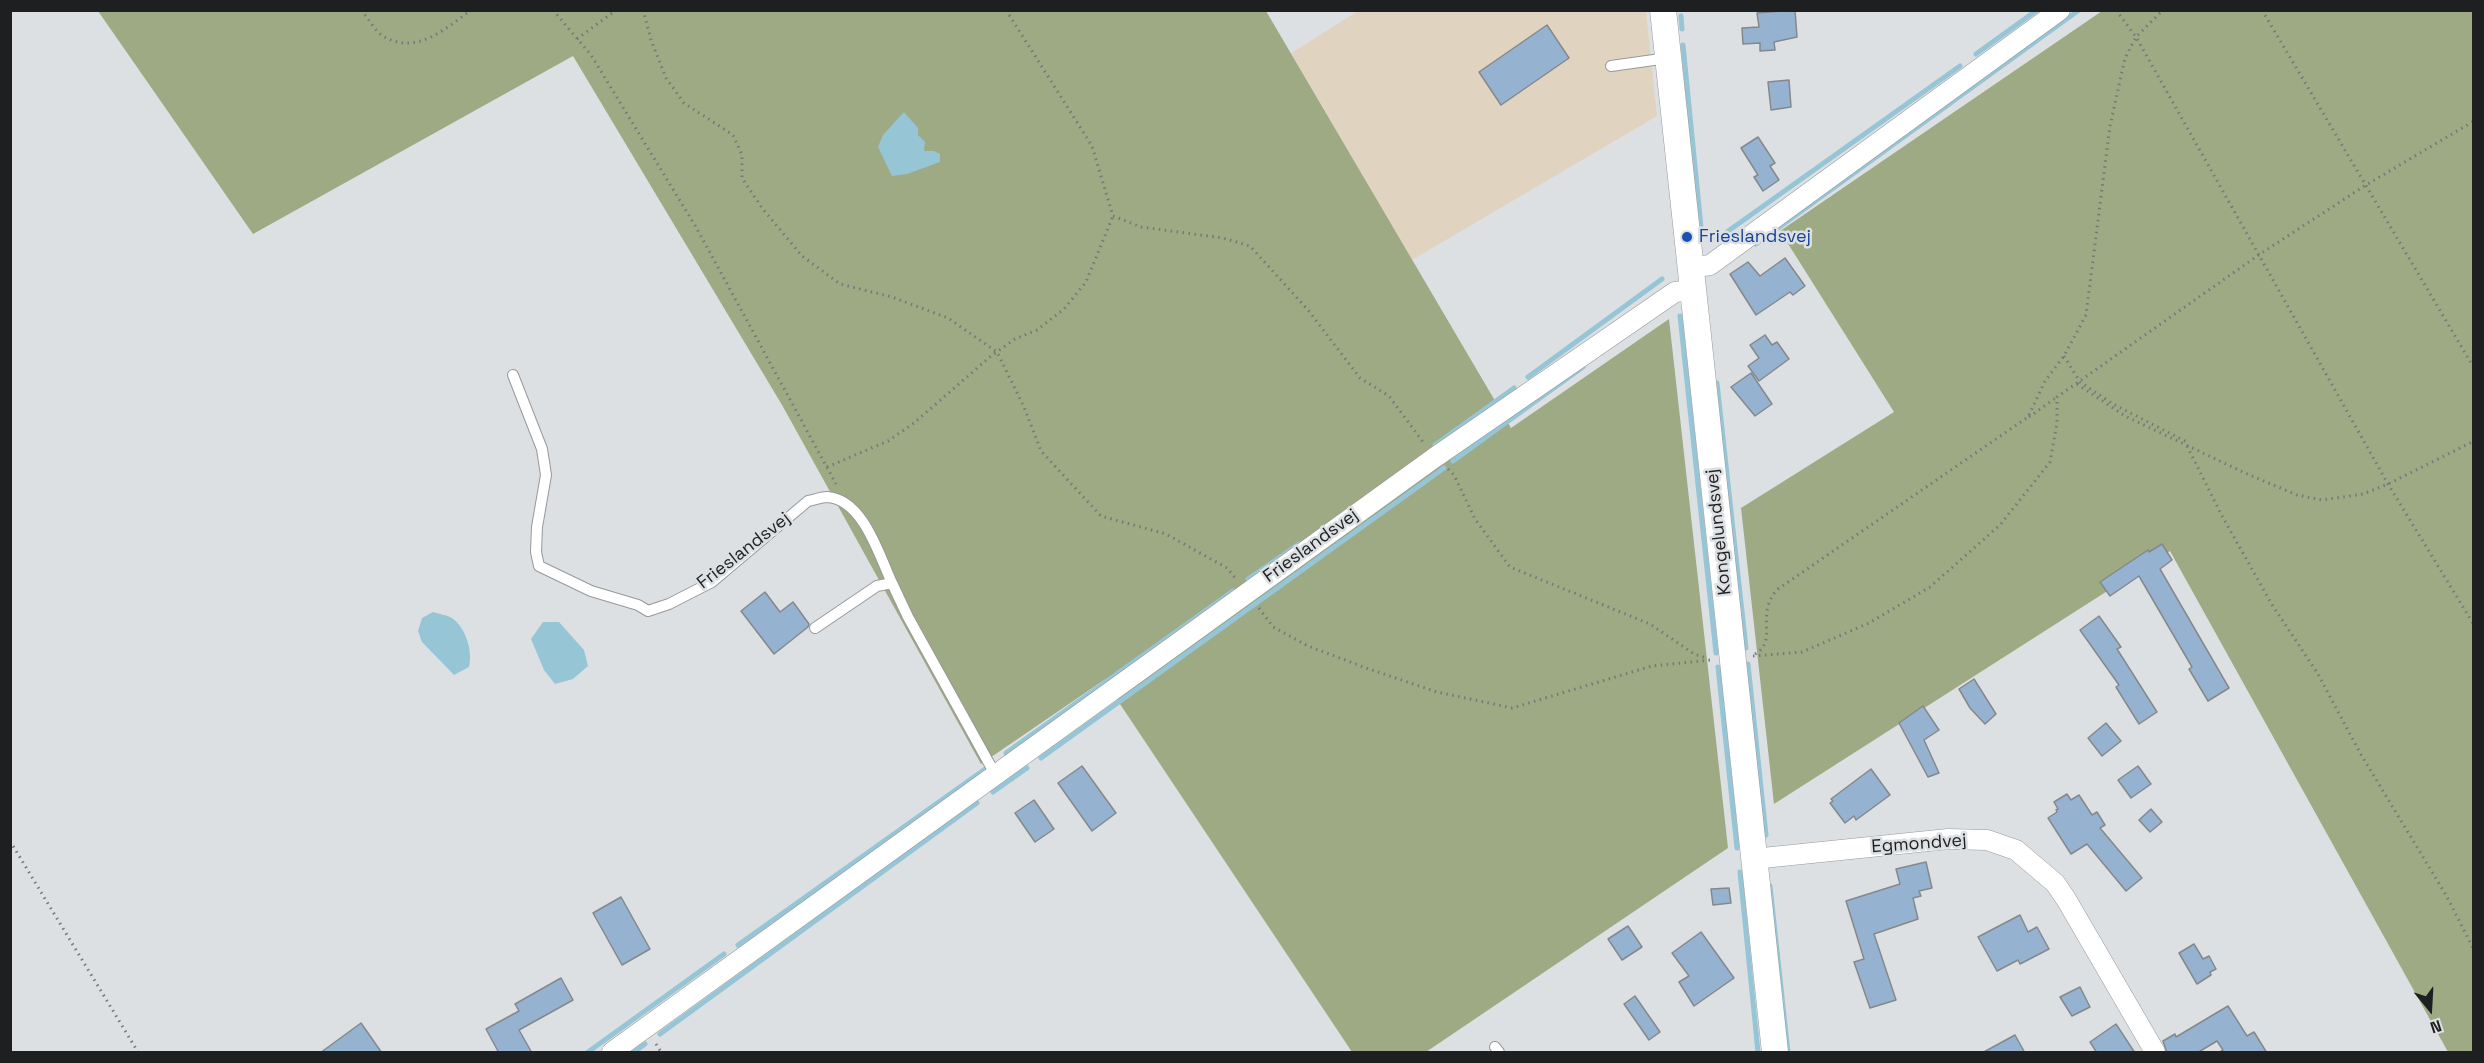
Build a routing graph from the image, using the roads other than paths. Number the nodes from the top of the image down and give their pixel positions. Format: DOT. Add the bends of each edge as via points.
graph roads {
  1 [pos="1663,10"];
  2 [pos="2060,10"];
  3 [pos="1668,58"];
  4 [pos="1611,66"];
  5 [pos="1691,279"];
  6 [pos="513,375"];
  7 [pos="892,583"];
  8 [pos="815,628"];
  9 [pos="995,774"];
  10 [pos="1753,859"];
  11 [pos="612,1053"];
  12 [pos="1775,1053"];
  13 [pos="2155,1053"];
  1 -- 3 [label="street, Kongelundsvej"];
  2 -- 5 [label="street, Frieslandsvej"];
  3 -- 4 [label="lane"];
  3 -- 5 [label="street, Kongelundsvej"];
  5 -- 9 [label="street, Frieslandsvej" via="1434,458"];
  5 -- 10 [label="street, Kongelundsvej"];
  6 -- 7 [label="lane, Frieslandsvej" via="542,449 546,475 537,527 539,566 591,591 648,611 712,582 808,501 826,497 848,503 861,518"];
  7 -- 8 [label="lane" via="877,586"];
  7 -- 9 [label="lane"];
  9 -- 11 [label="street, Frieslandsvej"];
  10 -- 12 [label="street, Kongelundsvej"];
  10 -- 13 [label="street, Egmondvej" via="1948,838 1987,840 2016,850 2055,883 2066,899"];
}
